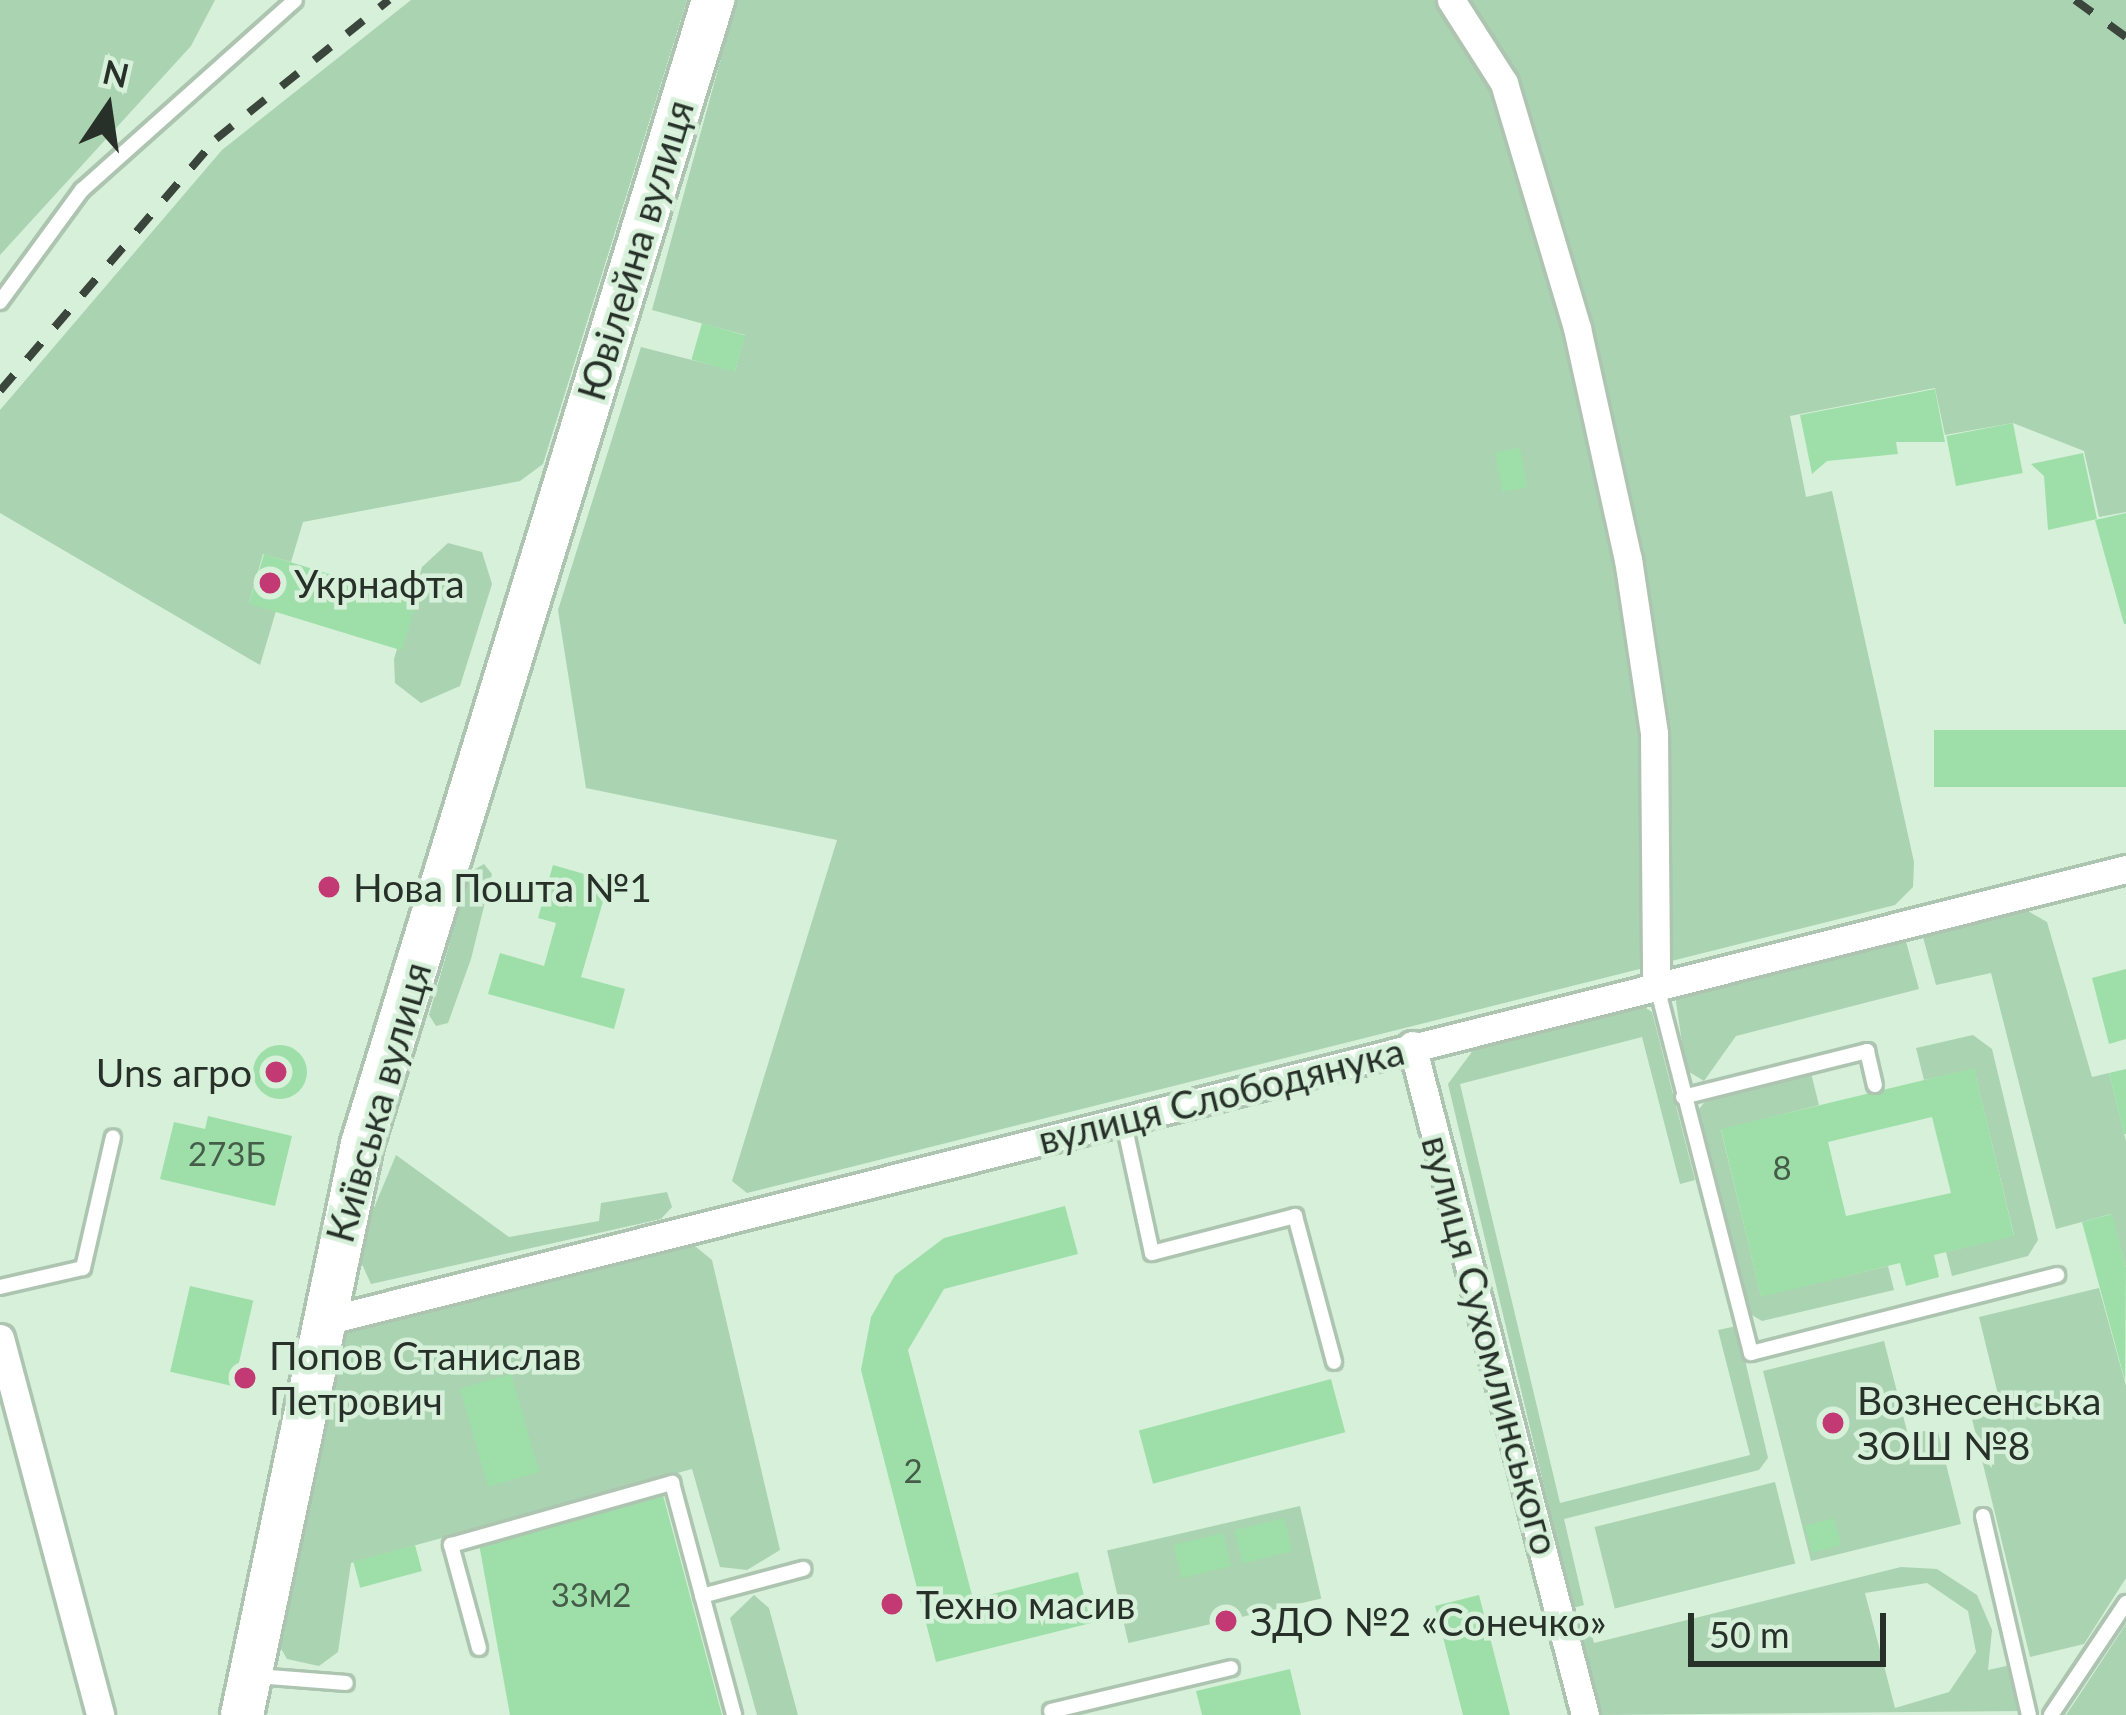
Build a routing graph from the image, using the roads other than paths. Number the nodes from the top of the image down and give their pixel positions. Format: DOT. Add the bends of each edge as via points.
graph roads {
  1 [pos="295,0"];
  2 [pos="712,0"];
  3 [pos="1451,0"];
  4 [pos="0,302"];
  5 [pos="558,499"];
  6 [pos="2126,869"];
  7 [pos="1656,983"];
  8 [pos="1412,1046"];
  9 [pos="1875,1085"];
  10 [pos="1683,1097"];
  11 [pos="1123,1119"];
  12 [pos="113,1137"];
  13 [pos="2057,1275"];
  14 [pos="0,1288"];
  15 [pos="317,1323"];
  16 [pos="0,1338"];
  17 [pos="1334,1362"];
  18 [pos="1983,1516"];
  19 [pos="803,1569"];
  20 [pos="702,1596"];
  21 [pos="2126,1603"];
  22 [pos="479,1648"];
  23 [pos="1231,1668"];
  24 [pos="346,1683"];
  25 [pos="244,1695"];
  26 [pos="1051,1711"];
  27 [pos="100,1715"];
  28 [pos="734,1715"];
  29 [pos="1585,1715"];
  30 [pos="2030,1715"];
  31 [pos="2051,1715"];
  1 -- 4 [label="lane" via="82,190"];
  2 -- 5 [label="main road, Ювілейна вулиця"];
  3 -- 7 [label="street" via="1504,83 1577,328 1636,600 1654,734"];
  5 -- 15 [label="main road, Київська вулиця"];
  6 -- 7 [label="street, вулиця Слободянука"];
  7 -- 8 [label="street, вулиця Слободянука"];
  7 -- 10 [label="lane"];
  8 -- 11 [label="street, вулиця Слободянука"];
  8 -- 29 [label="street, вулиця Сухомлинського"];
  9 -- 10 [label="lane" via="1867,1051"];
  10 -- 13 [label="lane" via="1750,1353"];
  11 -- 15 [label="street, вулиця Слободянука"];
  11 -- 17 [label="lane" via="1152,1253 1295,1216"];
  12 -- 14 [label="lane" via="83,1268"];
  15 -- 25 [label="main road, Київська вулиця"];
  16 -- 27 [label="street"];
  18 -- 30 [label="lane"];
  19 -- 20 [label="lane"];
  20 -- 22 [label="lane" via="672,1483 451,1545"];
  20 -- 28 [label="lane"];
  21 -- 31 [label="lane"];
  23 -- 26 [label="lane"];
  24 -- 25 [label="lane"];
}
